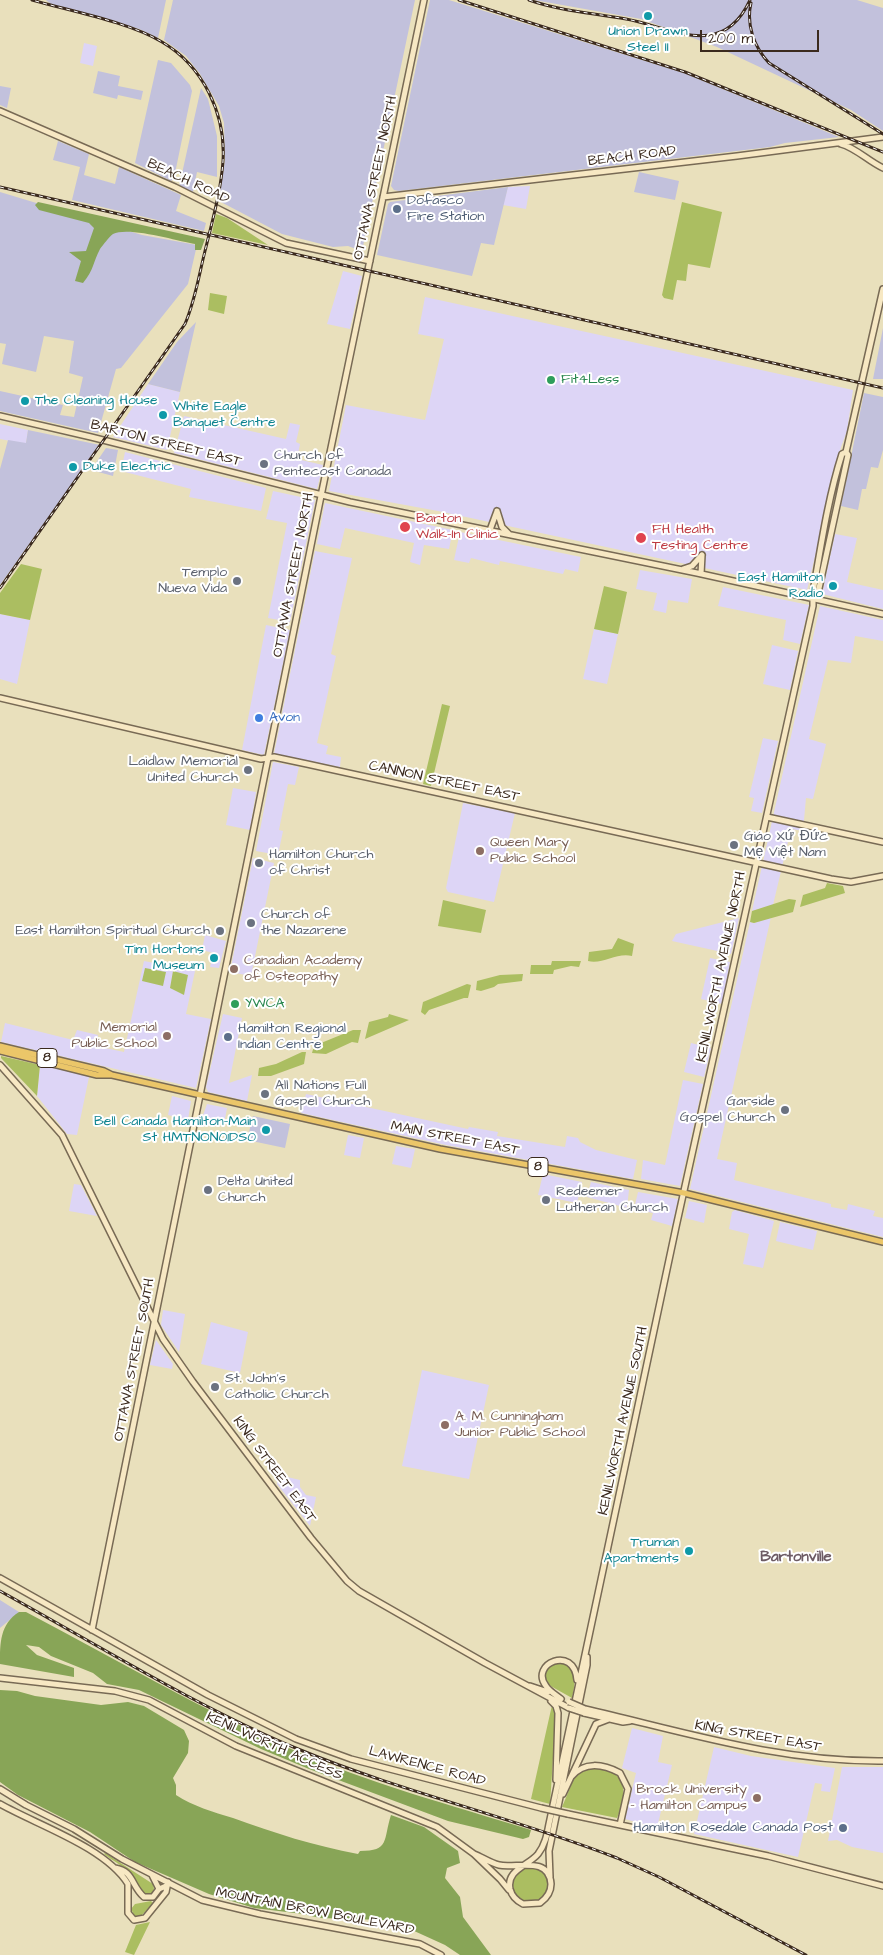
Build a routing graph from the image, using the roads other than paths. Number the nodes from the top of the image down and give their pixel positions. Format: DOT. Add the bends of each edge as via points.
graph roads {
  1 [pos="424,0"];
  2 [pos="0,111"];
  3 [pos="883,137"];
  4 [pos="838,143"];
  5 [pos="883,168"];
  6 [pos="386,182"];
  7 [pos="394,196"];
  8 [pos="383,197"];
  9 [pos="370,261"];
  10 [pos="883,289"];
  11 [pos="0,416"];
  12 [pos="321,496"];
  13 [pos="490,530"];
  14 [pos="510,534"];
  15 [pos="680,570"];
  16 [pos="701,574"];
  17 [pos="815,599"];
  18 [pos="883,614"];
  19 [pos="0,698"];
  20 [pos="268,758"];
  21 [pos="767,817"];
  22 [pos="883,842"];
  23 [pos="757,862"];
  24 [pos="883,876"];
  25 [pos="0,1046"];
  26 [pos="0,1051"];
  27 [pos="0,1065"];
  28 [pos="112,1075"];
  29 [pos="200,1096"];
  30 [pos="684,1193"];
  31 [pos="883,1242"];
  32 [pos="154,1323"];
  33 [pos="0,1578"];
  34 [pos="92,1630"];
  35 [pos="587,1653"];
  36 [pos="0,1679"];
  37 [pos="578,1684"];
  38 [pos="530,1685"];
  39 [pos="544,1696"];
  40 [pos="561,1699"];
  41 [pos="569,1705"];
  42 [pos="584,1711"];
  43 [pos="609,1719"];
  44 [pos="630,1721"];
  45 [pos="883,1762"];
  46 [pos="571,1777"];
  47 [pos="0,1789"];
  48 [pos="555,1798"];
  49 [pos="0,1804"];
  50 [pos="558,1804"];
  51 [pos="620,1825"];
  52 [pos="474,1854"];
  53 [pos="523,1866"];
  54 [pos="114,1868"];
  55 [pos="152,1874"];
  56 [pos="167,1884"];
  57 [pos="551,1884"];
  58 [pos="883,1886"];
  59 [pos="159,1889"];
  60 [pos="514,1897"];
  61 [pos="441,1955"];
  1 -- 6 [label="main road, OTTAWA STREET NORTH"];
  2 -- 9 [label="main road, BEACH ROAD" via="198,198 286,243"];
  3 -- 4 [label="main road, BEACH ROAD"];
  4 -- 5 [label="main road"];
  4 -- 7 [label="main road, BEACH ROAD"];
  6 -- 7 [label="main road"];
  6 -- 8 [label="main road, OTTAWA STREET NORTH"];
  7 -- 8 [label="main road, BEACH ROAD"];
  8 -- 9 [label="main road, OTTAWA STREET NORTH"];
  9 -- 12 [label="main road, OTTAWA STREET NORTH"];
  10 -- 17 [label="main road, KENILWORTH AVENUE NORTH" via="846,452 842,454 838,467 813,592"];
  11 -- 12 [label="main road, BARTON STREET EAST"];
  12 -- 13 [label="main road, BARTON STREET EAST"];
  12 -- 20 [label="main road, OTTAWA STREET NORTH"];
  13 -- 14 [label="main road, BARTON STREET EAST"];
  13 -- 14 [label="main road" via="497,511 502,526"];
  14 -- 15 [label="main road, BARTON STREET EAST"];
  15 -- 16 [label="main road, BARTON STREET EAST"];
  15 -- 16 [label="main road" via="692,566 702,555"];
  16 -- 17 [label="main road, BARTON STREET EAST"];
  17 -- 18 [label="main road, BARTON STREET EAST"];
  17 -- 21 [label="main road, KENILWORTH AVENUE NORTH"];
  19 -- 20 [label="main road, CANNON STREET EAST"];
  20 -- 23 [label="main road, CANNON STREET EAST"];
  20 -- 29 [label="main road, OTTAWA STREET NORTH"];
  21 -- 22 [label="main road"];
  21 -- 23 [label="main road, KENILWORTH AVENUE NORTH"];
  23 -- 24 [label="main road, CANNON STREET EAST" via="843,882"];
  23 -- 30 [label="main road, KENILWORTH AVENUE NORTH"];
  25 -- 28 [label="main road, MAIN STREET EAST / 8"];
  26 -- 28 [label="main road, MAIN STREET EAST / 8" via="103,1076"];
  27 -- 32 [label="main road, KING STREET EAST" via="62,1135"];
  28 -- 29 [label="main road, MAIN STREET EAST / 8"];
  29 -- 30 [label="main road, MAIN STREET EAST / 8" via="440,1149"];
  29 -- 32 [label="main road, OTTAWA STREET SOUTH"];
  30 -- 31 [label="main road, MAIN STREET EAST / 8"];
  30 -- 35 [label="main road, KENILWORTH AVENUE SOUTH"];
  32 -- 34 [label="main road, OTTAWA STREET SOUTH"];
  32 -- 38 [label="main road, KING STREET EAST" via="198,1389 311,1538 352,1586 485,1663"];
  33 -- 34 [label="main road, LAWRENCE ROAD"];
  34 -- 51 [label="main road, LAWRENCE ROAD, bridge" via="208,1695 296,1739 350,1759"];
  35 -- 37 [label="main road, KENILWORTH AVENUE SOUTH"];
  35 -- 50 [label="main road, KENILWORTH AVENUE SOUTH"];
  36 -- 52 [label="main road, KENILWORTH ACCESS" via="115,1691 149,1700 236,1746 425,1821 448,1833"];
  37 -- 40 [label="main road" via="572,1665 560,1660 548,1664 543,1670 543,1683"];
  37 -- 48 [label="main road, KENILWORTH AVENUE SOUTH"];
  38 -- 39 [label="main road, KING STREET EAST"];
  38 -- 40 [label="main road, KING STREET EAST"];
  39 -- 41 [label="main road, KING STREET EAST"];
  39 -- 48 [label="main road" via="554,1703 558,1713"];
  40 -- 41 [label="main road, KING STREET EAST"];
  41 -- 42 [label="main road, KING STREET EAST, bridge"];
  42 -- 43 [label="main road, KING STREET EAST"];
  42 -- 44 [label="main road, KING STREET EAST"];
  43 -- 44 [label="main road, KING STREET EAST"];
  43 -- 46 [label="main road" via="596,1724"];
  44 -- 45 [label="main road, KING STREET EAST" via="770,1753 836,1761"];
  46 -- 50 [label="main road"];
  46 -- 51 [label="main road" via="578,1770 590,1766 620,1773 628,1789"];
  47 -- 55 [label="main road"];
  48 -- 53 [label="main road, KENILWORTH AVENUE SOUTH" via="544,1845"];
  49 -- 54 [label="main road" via="60,1833"];
  50 -- 57 [label="main road, KENILWORTH AVENUE SOUTH" via="549,1851"];
  51 -- 58 [label="main road, LAWRENCE ROAD" via="768,1856"];
  52 -- 53 [label="main road, KENILWORTH ACCESS" via="499,1866"];
  52 -- 60 [label="main road, KENILWORTH ACCESS"];
  53 -- 57 [label="main road" via="542,1868"];
  53 -- 60 [label="main road" via="514,1872 511,1879"];
  54 -- 56 [label="main road" via="128,1884 128,1915 134,1920 145,1918 166,1892"];
  54 -- 59 [label="main road" via="129,1874 144,1897 153,1897"];
  55 -- 56 [label="main road"];
  55 -- 59 [label="main road"];
  56 -- 59 [label="main road"];
  56 -- 61 [label="main road, MOUNTAIN BROW BOULEVARD" via="211,1903 420,1944"];
  57 -- 60 [label="main road" via="546,1897 536,1905 523,1904"];
}
